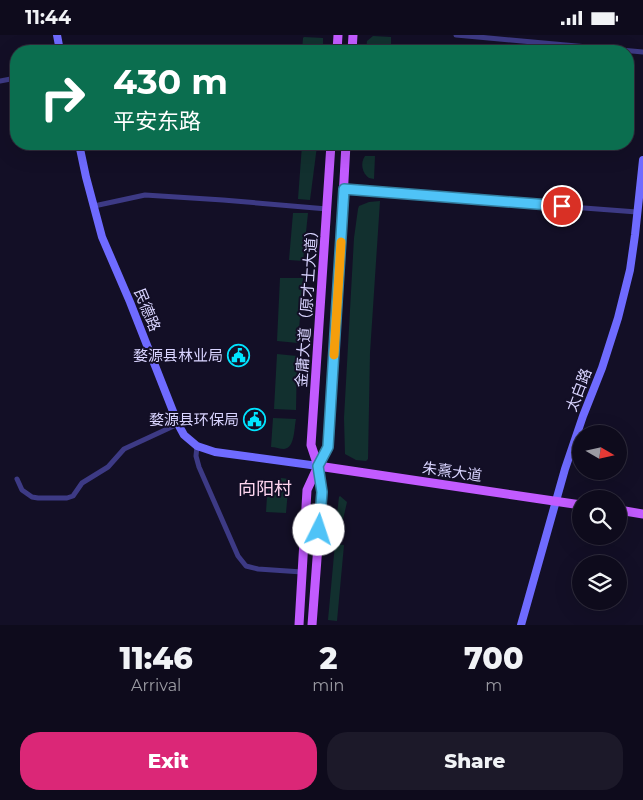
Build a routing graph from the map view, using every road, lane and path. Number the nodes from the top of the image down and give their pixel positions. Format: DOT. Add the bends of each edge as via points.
graph roads {
  1 [pos="456,35"];
  2 [pos="566,45"];
  3 [pos="80,150"];
  4 [pos="331,150"];
  5 [pos="346,150"];
  6 [pos="643,160"];
  7 [pos="344,189"];
  8 [pos="94,207"];
  9 [pos="327,209"];
  10 [pos="637,212"];
  11 [pos="178,424"];
  12 [pos="197,445"];
  13 [pos="318,466"];
  14 [pos="17,479"];
  15 [pos="556,501"];
  16 [pos="572,504"];
  17 [pos="627,512"];
  18 [pos="643,514"];
  19 [pos="302,572"];
  20 [pos="299,625"];
  21 [pos="312,625"];
  22 [pos="521,625"];
  1 -- 2 [label="street"];
  3 -- 8 [label="street, 民德路"];
  4 -- 9 [label="main road, 金庸大道（原才士大道）"];
  5 -- 7 [label="main road, 金庸大道（原才士大道）"];
  6 -- 10 [label="street, 太白路"];
  7 -- 10 [label="street"];
  7 -- 13 [label="main road, 金庸大道（原才士大道）" via="328,447"];
  8 -- 9 [label="street" via="145,195"];
  8 -- 11 [label="street, 民德路" via="102,237"];
  9 -- 13 [label="main road, 金庸大道（原才士大道）" via="311,445"];
  10 -- 15 [label="street, 太白路" via="630,270 618,318"];
  11 -- 12 [label="street, 民德路" via="184,435"];
  11 -- 14 [label="street" via="124,449 108,467 82,483 73,496 32,497 22,490"];
  12 -- 13 [label="street, 民德路" via="215,452"];
  12 -- 19 [label="street" via="198,467 238,556 246,566"];
  13 -- 15 [label="main road, 朱熹大道"];
  13 -- 19 [label="main road, 金庸大道（原才士大道）" via="307,491"];
  13 -- 21 [label="main road, 金庸大道（原才士大道）" via="322,492"];
  15 -- 16 [label="main road, 朱熹大道"];
  15 -- 22 [label="street, 太白路"];
  17 -- 18 [label="main road"];
  19 -- 20 [label="main road, 金庸大道（原才士大道）"];
}
